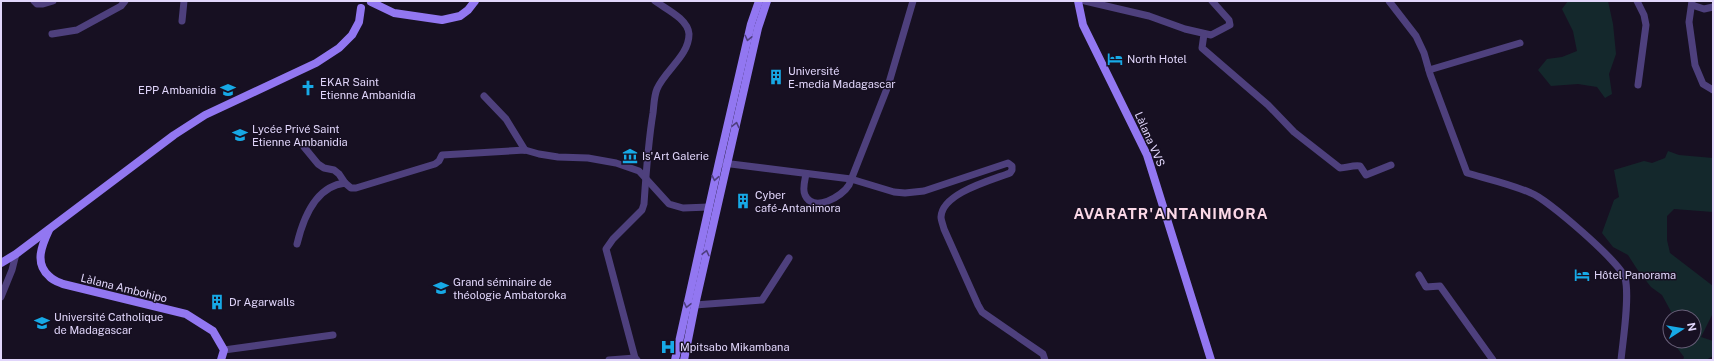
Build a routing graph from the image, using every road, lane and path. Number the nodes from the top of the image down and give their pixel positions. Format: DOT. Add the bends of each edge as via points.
graph roads {
  1 [pos="34,1"];
  2 [pos="53,1"];
  3 [pos="126,1"];
  4 [pos="184,1"];
  5 [pos="371,1"];
  6 [pos="475,1"];
  7 [pos="655,1"];
  8 [pos="759,1"];
  9 [pos="767,1"];
  10 [pos="913,1"];
  11 [pos="1078,1"];
  12 [pos="1085,1"];
  13 [pos="1212,1"];
  14 [pos="1389,1"];
  15 [pos="1636,1"];
  16 [pos="1692,3"];
  17 [pos="359,4"];
  18 [pos="1713,7"];
  19 [pos="182,21"];
  20 [pos="52,34"];
  21 [pos="1204,34"];
  22 [pos="1520,43"];
  23 [pos="1429,70"];
  24 [pos="1638,85"];
  25 [pos="1713,90"];
  26 [pos="484,96"];
  27 [pos="304,146"];
  28 [pos="525,150"];
  29 [pos="723,163"];
  30 [pos="1391,165"];
  31 [pos="806,174"];
  32 [pos="645,179"];
  33 [pos="851,179"];
  34 [pos="345,183"];
  35 [pos="709,207"];
  36 [pos="50,228"];
  37 [pos="297,244"];
  38 [pos="16,254"];
  39 [pos="790,258"];
  40 [pos="1,263"];
  41 [pos="1419,275"];
  42 [pos="1,296"];
  43 [pos="694,305"];
  44 [pos="333,335"];
  45 [pos="224,350"];
  46 [pos="636,359"];
  47 [pos="221,360"];
  48 [pos="609,360"];
  49 [pos="675,360"];
  50 [pos="684,360"];
  51 [pos="1045,360"];
  52 [pos="1211,360"];
  53 [pos="1493,360"];
  54 [pos="1621,360"];
  1 -- 2 [label="street" via="43,4"];
  3 -- 20 [label="street" via="77,30"];
  4 -- 19 [label="street"];
  5 -- 6 [label="street" via="394,13 442,20 460,16"];
  5 -- 17 [label="street" via="369,6"];
  7 -- 32 [label="street" via="687,26 689,33 685,50 657,89"];
  8 -- 29 [label="street, one-way" via="751,24"];
  29 -- 9 [label="street, one-way"];
  10 -- 33 [label="street" via="888,86"];
  11 -- 52 [label="street, Làlana VVS" via="1083,25 1147,155"];
  12 -- 21 [label="street" via="1149,16"];
  13 -- 21 [label="street" via="1229,20 1230,25 1211,35"];
  14 -- 23 [label="street" via="1416,36"];
  15 -- 24 [label="street" via="1646,25"];
  16 -- 18 [label="street" via="1704,9"];
  16 -- 25 [label="street" via="1689,22 1695,65 1703,84"];
  17 -- 36 [label="street" via="359,22 352,35 339,48 316,63 205,115 174,135"];
  21 -- 30 [label="street" via="1202,48 1268,105 1294,132 1340,168 1360,166 1366,175"];
  22 -- 23 [label="street"];
  23 -- 54 [label="street" via="1467,173 1532,193 1578,227 1615,262 1625,277 1627,292"];
  26 -- 28 [label="street" via="506,119"];
  27 -- 34 [label="street" via="318,164 334,170"];
  28 -- 32 [label="street" via="558,157 588,158 616,163 639,171"];
  28 -- 34 [label="street" via="442,155 435,164 356,188 351,188"];
  29 -- 31 [label="street"];
  29 -- 35 [label="street, one-way"];
  43 -- 29 [label="street, one-way"];
  31 -- 33 [label="street"];
  31 -- 33 [label="street" via="805,197 810,201 822,203 828,202 847,189"];
  32 -- 35 [label="street" via="670,204 683,208"];
  32 -- 46 [label="street" via="642,210 606,248"];
  33 -- 51 [label="street" via="894,192 913,193 1004,164 1012,166 1010,173 952,198 947,202 941,217 944,229 982,312 1043,354"];
  34 -- 37 [label="street" via="339,183 319,196 301,226"];
  35 -- 49 [label="street, one-way"];
  36 -- 38 [label="street"];
  36 -- 45 [label="street, Làlana Ambohipo" via="41,246 40,264 49,277 63,284 186,314 213,331"];
  38 -- 40 [label="street"];
  38 -- 42 [label="street"];
  39 -- 43 [label="street" via="762,300"];
  41 -- 53 [label="street" via="1426,287 1440,286"];
  43 -- 50 [label="street"];
  44 -- 45 [label="street"];
  45 -- 47 [label="street"];
  46 -- 48 [label="street"];
}
